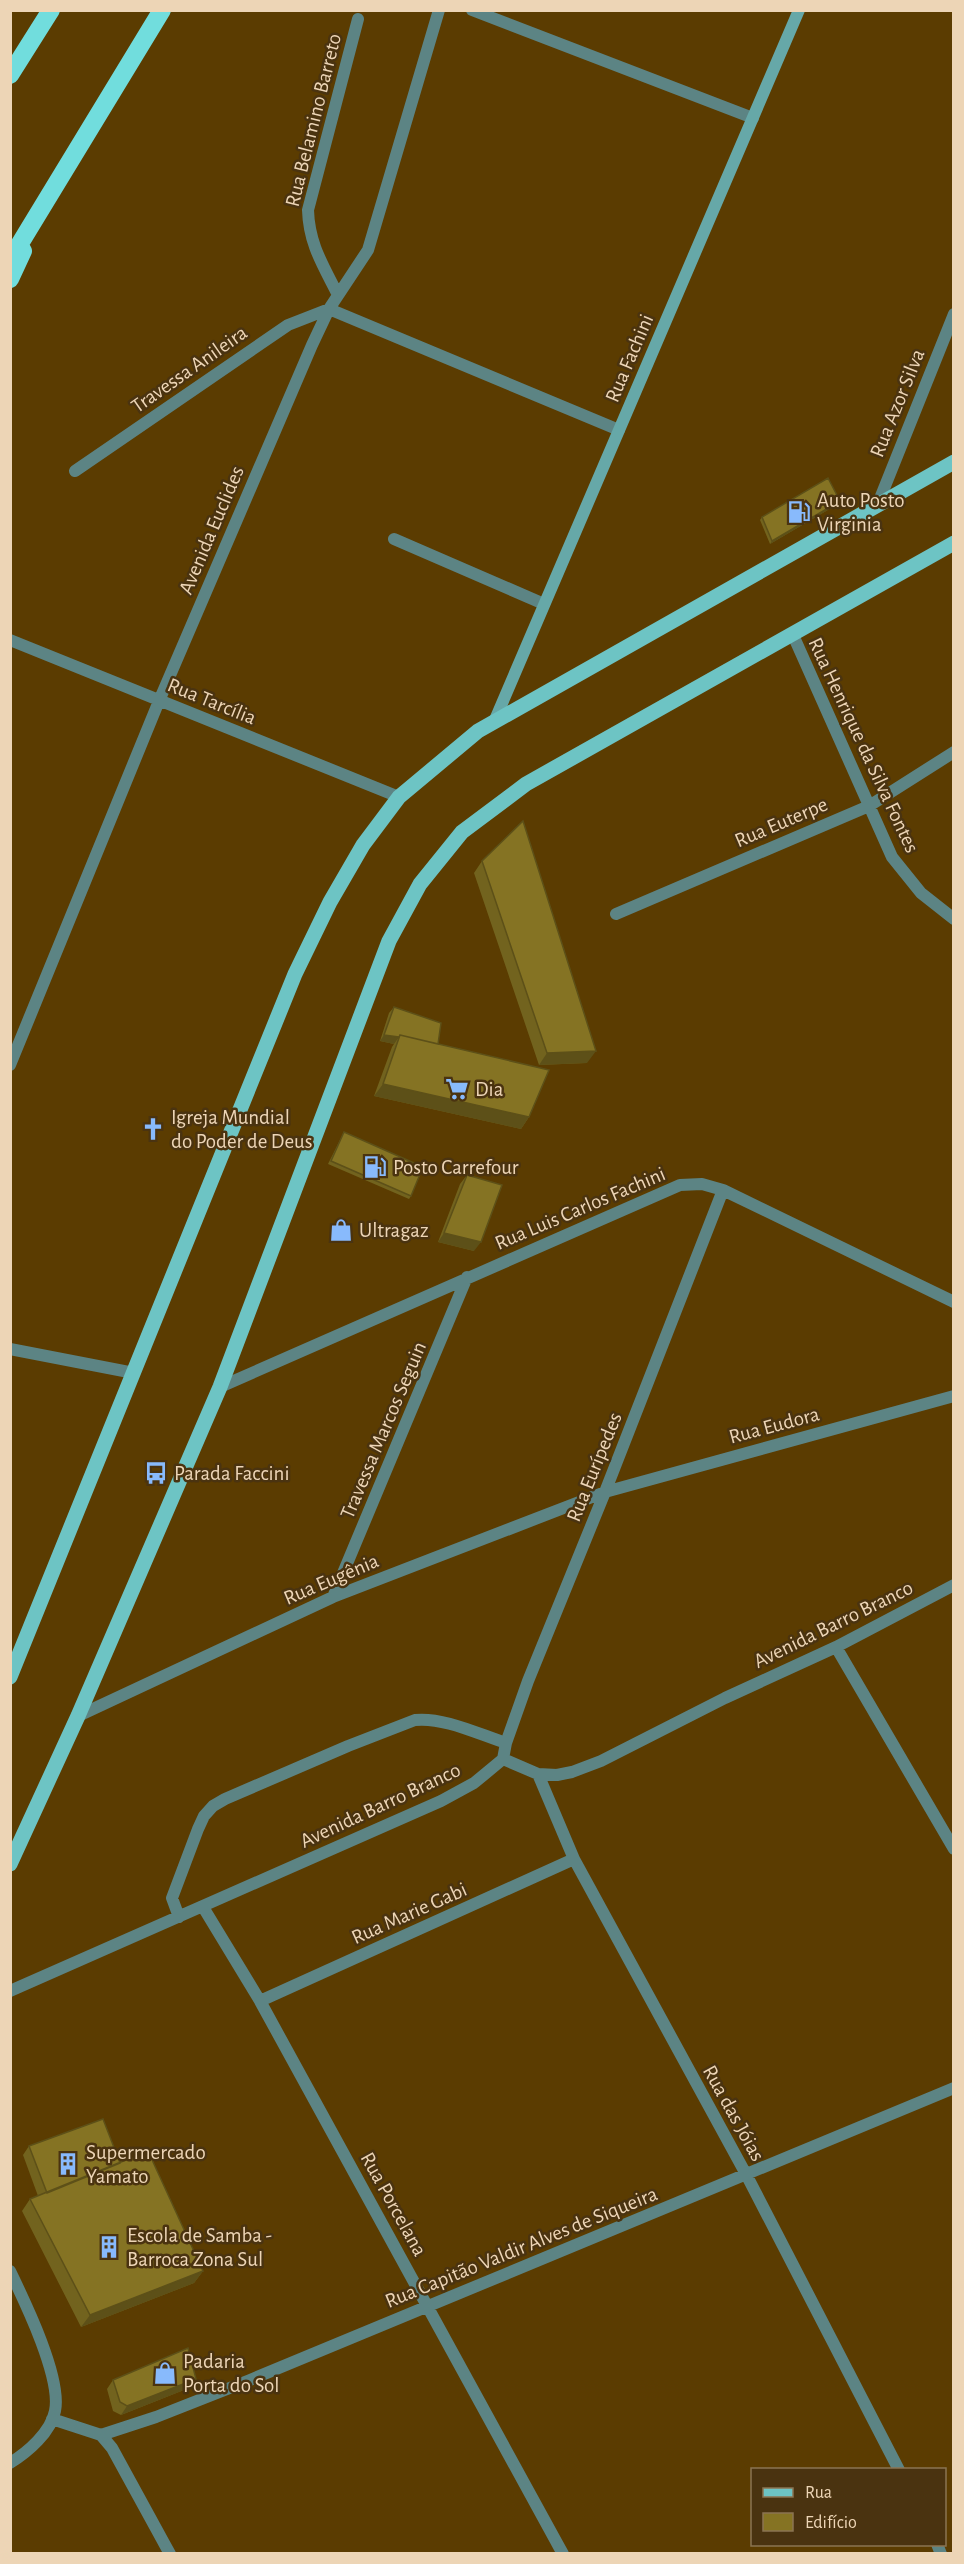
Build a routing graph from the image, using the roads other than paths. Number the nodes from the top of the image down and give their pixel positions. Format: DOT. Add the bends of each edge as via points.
graph roads {
  1 [pos="51,10"];
  2 [pos="162,10"];
  3 [pos="439,10"];
  4 [pos="472,10"];
  5 [pos="799,10"];
  6 [pos="358,19"];
  7 [pos="10,75"];
  8 [pos="753,118"];
  9 [pos="40,212"];
  10 [pos="10,260"];
  11 [pos="10,279"];
  12 [pos="338,295"];
  13 [pos="329,309"];
  14 [pos="954,314"];
  15 [pos="619,430"];
  16 [pos="954,462"];
  17 [pos="75,471"];
  18 [pos="877,506"];
  19 [pos="393,539"];
  20 [pos="954,543"];
  21 [pos="544,604"];
  22 [pos="793,635"];
  23 [pos="10,640"];
  24 [pos="159,701"];
  25 [pos="494,722"];
  26 [pos="954,752"];
  27 [pos="399,797"];
  28 [pos="869,807"];
  29 [pos="616,914"];
  30 [pos="954,919"];
  31 [pos="10,1065"];
  32 [pos="723,1190"];
  33 [pos="468,1277"];
  34 [pos="954,1302"];
  35 [pos="10,1349"];
  36 [pos="134,1373"];
  37 [pos="220,1386"];
  38 [pos="954,1395"];
  39 [pos="605,1492"];
  40 [pos="954,1585"];
  41 [pos="333,1597"];
  42 [pos="836,1647"];
  43 [pos="10,1677"];
  44 [pos="78,1716"];
  45 [pos="506,1743"];
  46 [pos="503,1759"];
  47 [pos="538,1774"];
  48 [pos="954,1849"];
  49 [pos="574,1859"];
  50 [pos="10,1864"];
  51 [pos="203,1907"];
  52 [pos="179,1917"];
  53 [pos="10,1991"];
  54 [pos="260,2001"];
  55 [pos="954,2088"];
  56 [pos="747,2176"];
  57 [pos="10,2271"];
  58 [pos="428,2307"];
  59 [pos="52,2419"];
  60 [pos="101,2435"];
  61 [pos="10,2463"];
  62 [pos="898,2468"];
  63 [pos="170,2553"];
  64 [pos="563,2553"];
  1 -- 7 [label="highway"];
  2 -- 9 [label="highway"];
  3 -- 12 [label="street, Avenida Euclides" via="368,250"];
  4 -- 8 [label="street"];
  5 -- 8 [label="street, Rua Fachini"];
  6 -- 12 [label="street, Rua Belamino Barreto" via="308,210 309,232"];
  8 -- 15 [label="street, Rua Fachini"];
  9 -- 10 [label="highway"];
  9 -- 11 [label="highway"];
  12 -- 13 [label="street, Avenida Euclides"];
  13 -- 15 [label="street"];
  13 -- 17 [label="street, Travessa Anileira" via="288,325"];
  13 -- 24 [label="street, Avenida Euclides"];
  14 -- 18 [label="street, Rua Azor Silva"];
  15 -- 21 [label="street, Rua Fachini"];
  16 -- 18 [label="main road"];
  18 -- 25 [label="main road"];
  19 -- 21 [label="street"];
  20 -- 22 [label="main road"];
  21 -- 25 [label="street, Rua Fachini"];
  22 -- 28 [label="street, Rua Henrique da Silva Fontes"];
  22 -- 37 [label="main road" via="526,784 462,832 420,884 389,941"];
  23 -- 24 [label="street, Rua Tarcília"];
  24 -- 27 [label="street, Rua Tarcília"];
  24 -- 31 [label="street, Avenida Euclides"];
  25 -- 27 [label="main road"];
  26 -- 28 [label="street, Rua Euterpe"];
  27 -- 36 [label="main road" via="363,845 295,974"];
  28 -- 29 [label="street, Rua Euterpe"];
  28 -- 30 [label="street, Rua Henrique da Silva Fontes" via="901,870 921,893"];
  32 -- 33 [label="street, Rua Luis Carlos Fachini" via="702,1184 680,1185"];
  32 -- 34 [label="street, Rua Luis Carlos Fachini"];
  32 -- 39 [label="street, Rua Eurípedes"];
  33 -- 37 [label="street, Rua Luis Carlos Fachini"];
  33 -- 41 [label="street, Travessa Marcos Seguin"];
  35 -- 36 [label="street"];
  36 -- 43 [label="main road"];
  37 -- 44 [label="main road"];
  38 -- 39 [label="street, Rua Eudora"];
  39 -- 41 [label="street, Rua Eugênia"];
  39 -- 45 [label="street, Rua Eurípedes"];
  40 -- 42 [label="street, Avenida Barro Branco"];
  41 -- 44 [label="street, Rua Eugênia"];
  42 -- 47 [label="street, Avenida Barro Branco" via="601,1761 572,1772"];
  42 -- 48 [label="street"];
  44 -- 50 [label="main road"];
  45 -- 46 [label="street, Rua Eurípedes"];
  45 -- 52 [label="street" via="440,1722 415,1720 225,1799 213,1806 198,1829 172,1898"];
  46 -- 47 [label="street, Avenida Barro Branco"];
  46 -- 51 [label="street, Avenida Barro Branco" via="474,1783 441,1801"];
  47 -- 49 [label="street, Rua das Jóias"];
  49 -- 54 [label="street, Rua Marie Gabi"];
  49 -- 56 [label="street, Rua das Jóias"];
  51 -- 52 [label="street, Avenida Barro Branco"];
  51 -- 54 [label="street, Rua Porcelana"];
  52 -- 53 [label="street, Avenida Barro Branco"];
  54 -- 58 [label="street, Rua Porcelana"];
  55 -- 56 [label="street, Rua Capitão Valdir Alves de Siqueira"];
  56 -- 58 [label="street, Rua Capitão Valdir Alves de Siqueira"];
  56 -- 62 [label="street, Rua das Jóias"];
  57 -- 59 [label="street" via="51,2374 56,2398"];
  58 -- 60 [label="street, Rua Capitão Valdir Alves de Siqueira"];
  58 -- 64 [label="street, Rua Porcelana"];
  59 -- 60 [label="street"];
  59 -- 61 [label="street" via="32,2447"];
  60 -- 63 [label="street"];
}
